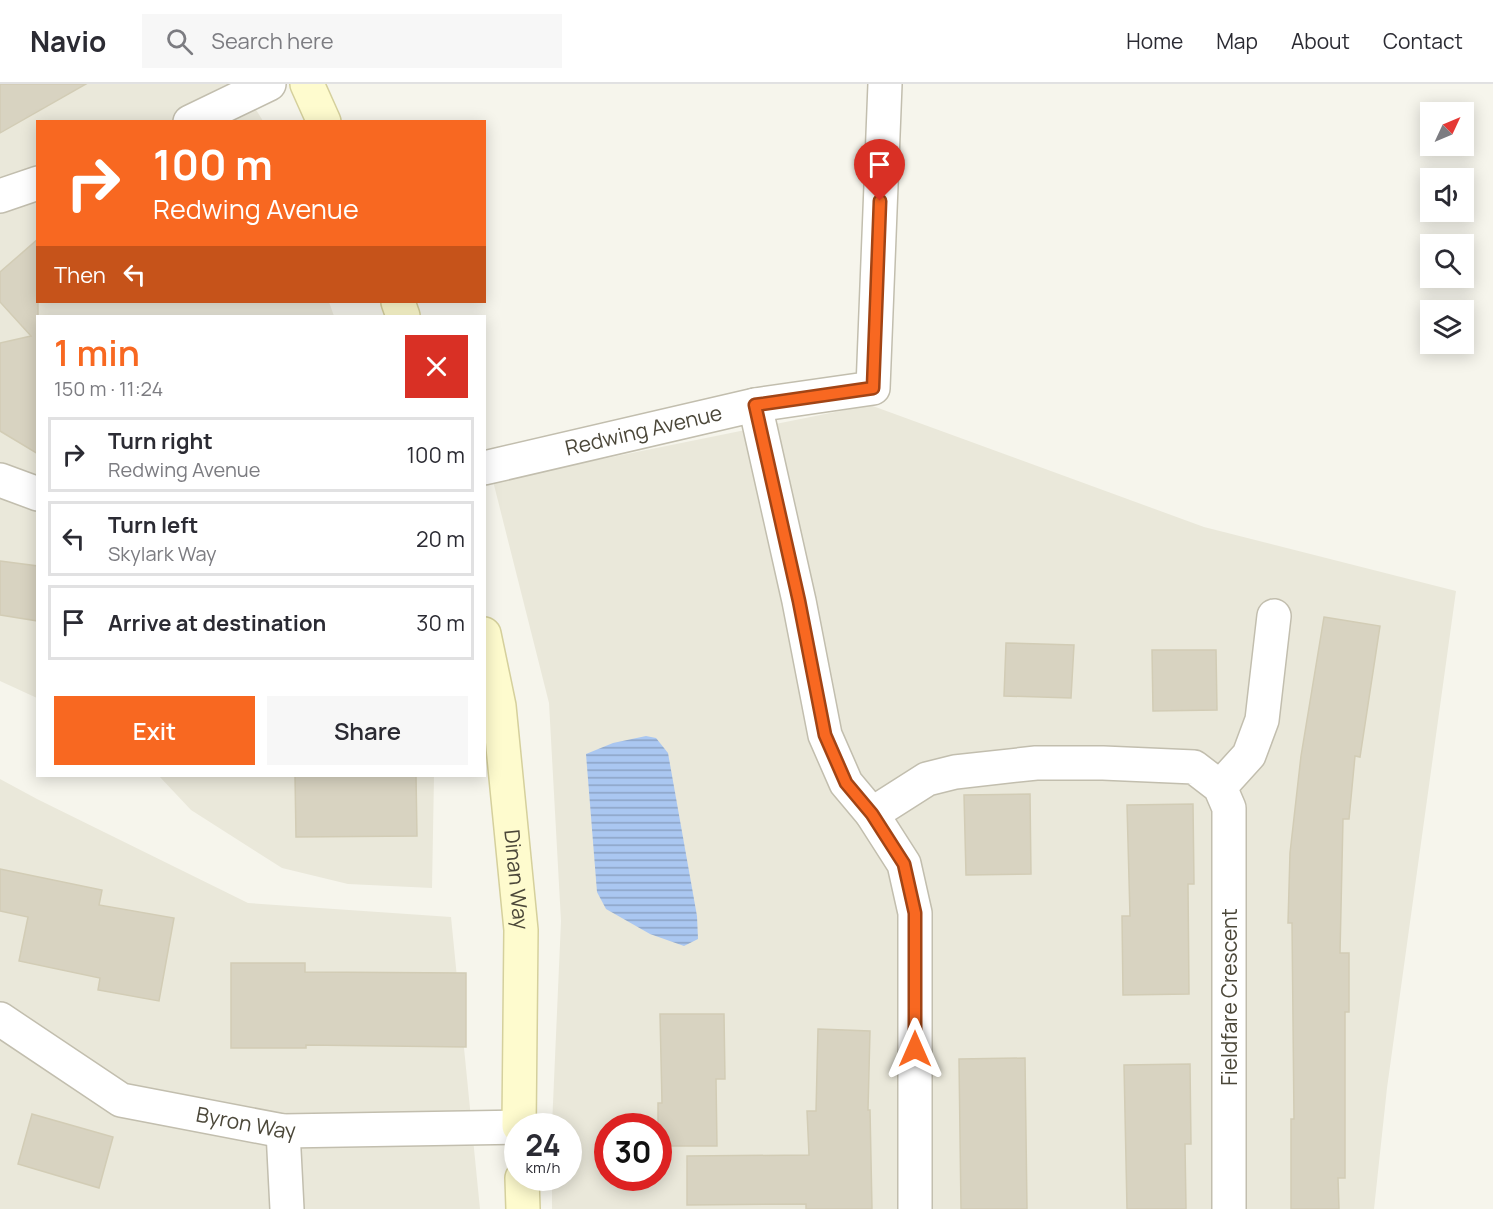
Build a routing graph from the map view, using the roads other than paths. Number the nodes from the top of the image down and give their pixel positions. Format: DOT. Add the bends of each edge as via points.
graph roads {
  1 [pos="269,84"];
  2 [pos="307,84"];
  3 [pos="885,84"];
  4 [pos="194,120"];
  5 [pos="323,120"];
  6 [pos="36,184"];
  7 [pos="0,196"];
  8 [pos="755,405"];
  9 [pos="486,468"];
  10 [pos="0,480"];
  11 [pos="36,493"];
  12 [pos="1274,616"];
  13 [pos="486,644"];
  14 [pos="1220,787"];
  15 [pos="872,814"];
  16 [pos="0,1019"];
  17 [pos="518,1113"];
  18 [pos="504,1126"];
  19 [pos="283,1131"];
  20 [pos="522,1191"];
  21 [pos="288,1209"];
  22 [pos="523,1209"];
  23 [pos="915,1209"];
  24 [pos="1229,1209"];
  1 -- 4 [label="street"];
  2 -- 5 [label="street"];
  3 -- 8 [label="street, Redwing Avenue" via="873,388"];
  6 -- 7 [label="street"];
  8 -- 9 [label="street, Redwing Avenue"];
  8 -- 15 [label="street" via="825,735 846,783"];
  10 -- 11 [label="street"];
  12 -- 14 [label="street" via="1262,720 1249,755"];
  13 -- 17 [label="street, Dinan Way" via="499,706 522,930"];
  14 -- 15 [label="street" via="1194,767 1036,763 927,779"];
  14 -- 24 [label="street, Fieldfare Crescent" via="1229,808"];
  15 -- 23 [label="street" via="904,864 915,913"];
  16 -- 19 [label="street, Byron Way" via="121,1100"];
  18 -- 19 [label="street, Byron Way"];
  19 -- 21 [label="street"];
  20 -- 22 [label="street"];
}
